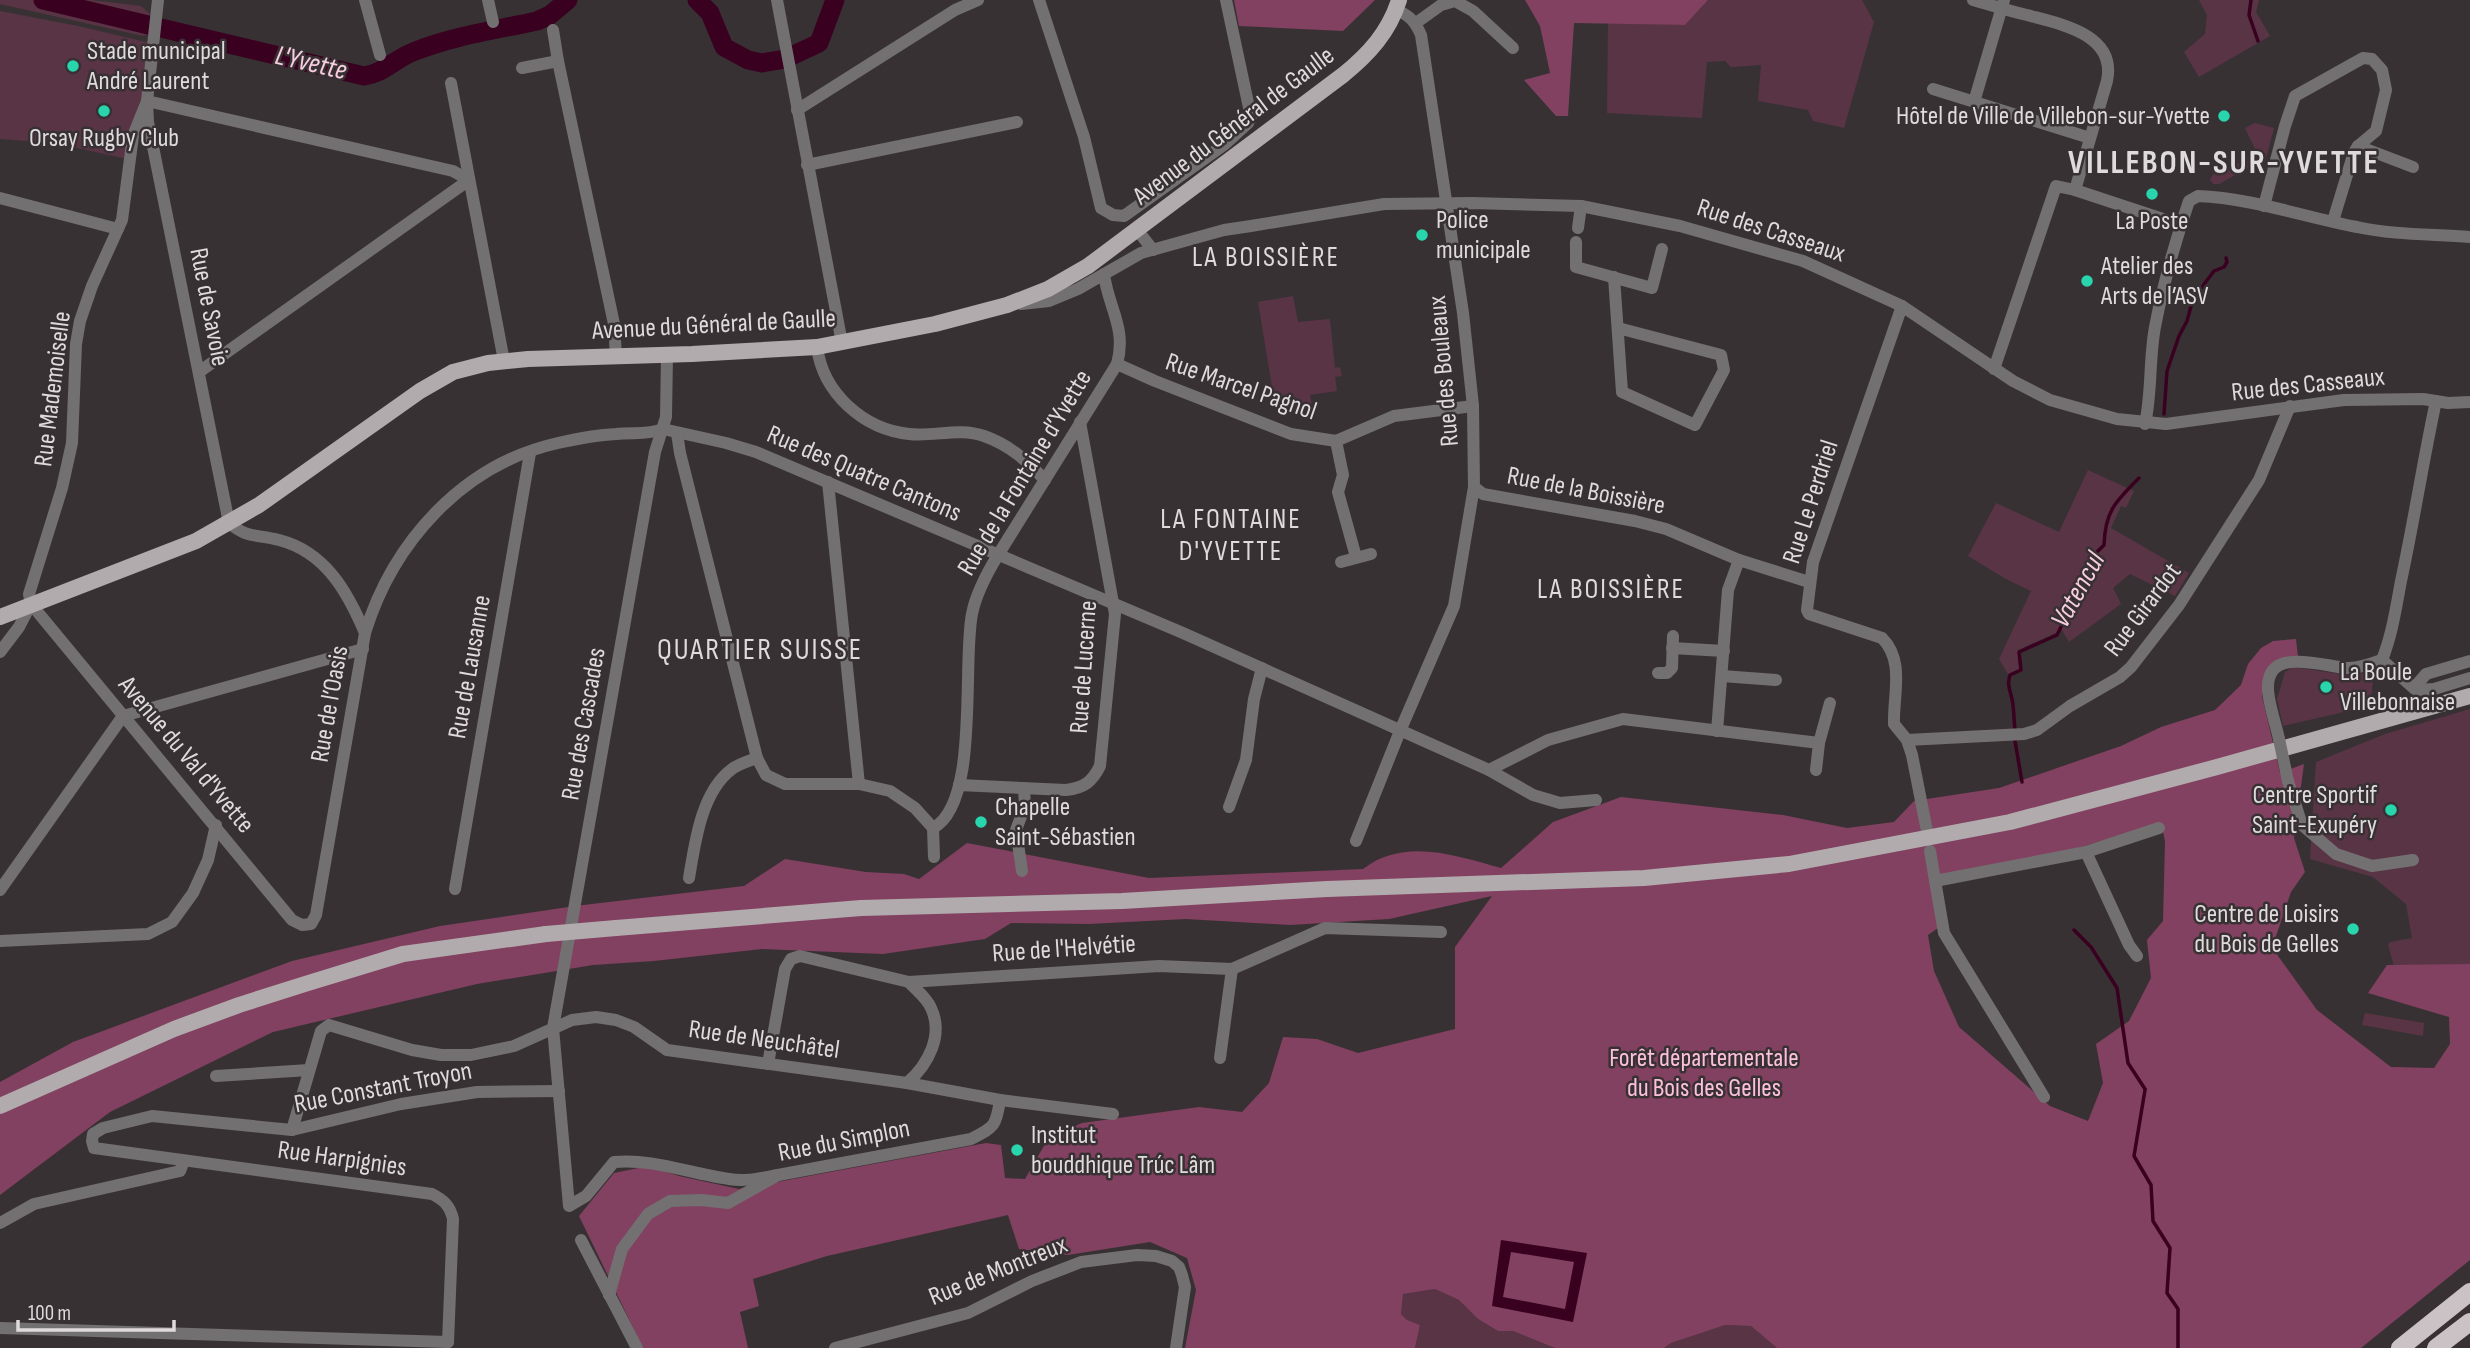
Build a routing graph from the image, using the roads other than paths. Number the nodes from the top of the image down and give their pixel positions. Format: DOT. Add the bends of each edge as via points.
graph roads {
  1 [pos="158,0"];
  2 [pos="365,0"];
  3 [pos="488,0"];
  4 [pos="777,0"];
  5 [pos="978,0"];
  6 [pos="1039,0"];
  7 [pos="1226,0"];
  8 [pos="1973,0"];
  9 [pos="2002,4"];
  10 [pos="1397,5"];
  11 [pos="493,22"];
  12 [pos="1416,23"];
  13 [pos="554,30"];
  14 [pos="1513,48"];
  15 [pos="380,55"];
  16 [pos="558,61"];
  17 [pos="522,68"];
  18 [pos="451,83"];
  19 [pos="1933,89"];
  20 [pos="147,100"];
  21 [pos="1975,102"];
  22 [pos="797,110"];
  23 [pos="1017,122"];
  24 [pos="2090,138"];
  25 [pos="2358,146"];
  26 [pos="1230,150"];
  27 [pos="807,165"];
  28 [pos="2413,167"];
  29 [pos="469,180"];
  30 [pos="2075,190"];
  31 [pos="0,198"];
  32 [pos="1448,204"];
  33 [pos="1581,206"];
  34 [pos="2264,206"];
  35 [pos="2333,221"];
  36 [pos="2181,225"];
  37 [pos="1578,228"];
  38 [pos="118,229"];
  39 [pos="1138,231"];
  40 [pos="2470,237"];
  41 [pos="1576,242"];
  42 [pos="1120,244"];
  43 [pos="1662,249"];
  44 [pos="1153,250"];
  45 [pos="1130,258"];
  46 [pos="1104,274"];
  47 [pos="1614,277"];
  48 [pos="1007,306"];
  49 [pos="1902,306"];
  50 [pos="1618,328"];
  51 [pos="842,343"];
  52 [pos="817,347"];
  53 [pos="667,355"];
  54 [pos="616,356"];
  55 [pos="504,361"];
  56 [pos="1117,365"];
  57 [pos="1994,369"];
  58 [pos="199,372"];
  59 [pos="2436,401"];
  60 [pos="2470,402"];
  61 [pos="1473,406"];
  62 [pos="2290,406"];
  63 [pos="1080,422"];
  64 [pos="2145,424"];
  65 [pos="663,429"];
  66 [pos="677,433"];
  67 [pos="1336,441"];
  68 [pos="530,453"];
  69 [pos="1045,480"];
  70 [pos="828,482"];
  71 [pos="1474,487"];
  72 [pos="229,523"];
  73 [pos="1371,554"];
  74 [pos="998,555"];
  75 [pos="1356,557"];
  76 [pos="1739,560"];
  77 [pos="1341,562"];
  78 [pos="1809,582"];
  79 [pos="31,604"];
  80 [pos="1115,604"];
  81 [pos="2,615"];
  82 [pos="365,633"];
  83 [pos="363,649"];
  84 [pos="1724,651"];
  85 [pos="0,652"];
  86 [pos="2382,660"];
  87 [pos="2470,661"];
  88 [pos="1262,668"];
  89 [pos="1658,673"];
  90 [pos="1722,676"];
  91 [pos="2470,678"];
  92 [pos="1776,680"];
  93 [pos="2414,688"];
  94 [pos="2470,696"];
  95 [pos="1830,703"];
  96 [pos="123,716"];
  97 [pos="1400,731"];
  98 [pos="1717,731"];
  99 [pos="1907,740"];
  100 [pos="1819,743"];
  101 [pos="757,758"];
  102 [pos="1489,770"];
  103 [pos="1816,771"];
  104 [pos="859,784"];
  105 [pos="959,785"];
  106 [pos="1024,788"];
  107 [pos="1596,800"];
  108 [pos="1229,807"];
  109 [pos="216,825"];
  110 [pos="933,828"];
  111 [pos="2159,828"];
  112 [pos="1927,831"];
  113 [pos="1356,841"];
  114 [pos="1930,850"];
  115 [pos="2085,852"];
  116 [pos="934,857"];
  117 [pos="2413,860"];
  118 [pos="1022,871"];
  119 [pos="689,878"];
  120 [pos="1935,881"];
  121 [pos="455,889"];
  122 [pos="0,890"];
  123 [pos="311,924"];
  124 [pos="1441,932"];
  125 [pos="0,941"];
  126 [pos="2137,956"];
  127 [pos="1232,968"];
  128 [pos="909,982"];
  129 [pos="553,1028"];
  130 [pos="1220,1058"];
  131 [pos="768,1064"];
  132 [pos="309,1070"];
  133 [pos="216,1076"];
  134 [pos="907,1083"];
  135 [pos="559,1091"];
  136 [pos="2044,1097"];
  137 [pos="1000,1100"];
  138 [pos="0,1106"];
  139 [pos="1113,1114"];
  140 [pos="292,1130"];
  141 [pos="93,1134"];
  142 [pos="184,1161"];
  143 [pos="778,1175"];
  144 [pos="0,1223"];
  145 [pos="581,1240"];
  146 [pos="2470,1292"];
  147 [pos="609,1295"];
  148 [pos="2470,1322"];
  149 [pos="0,1328"];
  150 [pos="452,1345"];
  151 [pos="637,1348"];
  152 [pos="835,1348"];
  153 [pos="1176,1348"];
  154 [pos="2400,1348"];
  155 [pos="2436,1348"];
  1 -- 20 [label="street"];
  2 -- 15 [label="street"];
  3 -- 11 [label="street"];
  4 -- 22 [label="street"];
  5 -- 22 [label="street"];
  6 -- 26 [label="street" via="1084,137 1101,208 1124,216"];
  7 -- 26 [label="street" via="1251,117"];
  8 -- 9 [label="street"];
  9 -- 21 [label="street"];
  9 -- 24 [label="street" via="2085,34 2108,60"];
  10 -- 12 [label="street"];
  10 -- 26 [label="main road, Avenue du Général de Gaulle" via="1387,28 1361,60"];
  12 -- 14 [label="street" via="1455,1 1473,11"];
  12 -- 32 [label="street, Rue des Bouleaux"];
  13 -- 16 [label="street"];
  16 -- 17 [label="street"];
  16 -- 54 [label="street" via="614,324"];
  18 -- 29 [label="street"];
  19 -- 21 [label="street"];
  20 -- 29 [label="street" via="453,171"];
  20 -- 38 [label="street, Rue Mademoiselle" via="133,136"];
  20 -- 58 [label="street, Rue de Savoie"];
  21 -- 24 [label="street"];
  22 -- 27 [label="street"];
  23 -- 27 [label="street"];
  24 -- 30 [label="street"];
  25 -- 28 [label="street"];
  25 -- 34 [label="street" via="2376,131 2386,90 2382,70 2372,59 2363,58 2295,96"];
  25 -- 35 [label="street"];
  26 -- 39 [label="main road, Avenue du Général de Gaulle"];
  27 -- 51 [label="street"];
  29 -- 55 [label="street"];
  29 -- 58 [label="street"];
  30 -- 36 [label="street"];
  30 -- 57 [label="street" via="2056,186"];
  31 -- 38 [label="street"];
  32 -- 33 [label="street, Rue des Casseaux"];
  32 -- 44 [label="street, Rue des Casseaux" via="1367,206 1224,230"];
  32 -- 61 [label="street, Rue des Bouleaux"];
  33 -- 37 [label="street"];
  33 -- 49 [label="street, Rue des Casseaux" via="1680,226 1804,261"];
  34 -- 35 [label="street"];
  34 -- 36 [label="street" via="2198,196 2189,201"];
  35 -- 40 [label="street" via="2358,228"];
  36 -- 64 [label="street" via="2155,329"];
  38 -- 79 [label="street, Rue Mademoiselle" via="80,321 72,443 29,594"];
  39 -- 42 [label="main road, Avenue du Général de Gaulle"];
  39 -- 44 [label="street"];
  41 -- 47 [label="street" via="1576,267"];
  42 -- 45 [label="street"];
  42 -- 48 [label="main road, Avenue du Général de Gaulle" via="1059,284"];
  43 -- 47 [label="street" via="1653,288"];
  44 -- 45 [label="street, Rue des Casseaux"];
  45 -- 46 [label="street, Rue des Casseaux"];
  46 -- 48 [label="street, Rue des Casseaux" via="1049,301"];
  46 -- 56 [label="street, Rue de la Fontaine d’Yvette" via="1118,322"];
  47 -- 50 [label="street"];
  48 -- 51 [label="main road, Avenue du Général de Gaulle"];
  49 -- 57 [label="street, Rue des Casseaux"];
  49 -- 78 [label="street, Rue Le Perdriel"];
  50 -- 50 [label="street" via="1622,392 1695,425 1724,370 1721,355"];
  51 -- 52 [label="main road, Avenue du Général de Gaulle"];
  52 -- 53 [label="main road, Avenue du Général de Gaulle"];
  52 -- 69 [label="street" via="824,375 833,388 869,421 909,434 983,435 1022,456"];
  53 -- 54 [label="main road, Avenue du Général de Gaulle"];
  53 -- 65 [label="street, Rue des Cascades"];
  54 -- 55 [label="main road, Avenue du Général de Gaulle"];
  55 -- 72 [label="main road, Avenue du Général de Gaulle" via="470,366 429,385"];
  56 -- 63 [label="street, Rue de la Fontaine d’Yvette"];
  56 -- 67 [label="street, Rue Marcel Pagnol" via="1292,433"];
  57 -- 64 [label="street, Rue des Casseaux" via="2050,400"];
  58 -- 72 [label="street, Rue de Savoie"];
  59 -- 60 [label="street, Rue des Casseaux"];
  59 -- 62 [label="street, Rue des Casseaux" via="2344,400"];
  59 -- 86 [label="street"];
  61 -- 67 [label="street, Rue Marcel Pagnol" via="1394,416"];
  61 -- 71 [label="street, Rue des Bouleaux"];
  62 -- 64 [label="street, Rue des Casseaux"];
  62 -- 99 [label="street, Rue Girardot" via="2259,480 2179,605 2120,677 2024,734"];
  63 -- 69 [label="street, Rue de la Fontaine d’Yvette"];
  63 -- 80 [label="street, Rue de Lucerne"];
  65 -- 66 [label="street, Rue des Quatre Cantons"];
  65 -- 68 [label="street, Rue des Quatre Cantons" via="586,438"];
  65 -- 129 [label="street, Rue des Cascades" via="655,452"];
  66 -- 70 [label="street, Rue des Quatre Cantons" via="756,452"];
  66 -- 101 [label="street"];
  67 -- 75 [label="street" via="1343,475 1338,492"];
  68 -- 82 [label="street, Rue des Quatre Cantons" via="467,485 420,526 381,593"];
  68 -- 121 [label="street, Rue de Lausanne"];
  69 -- 74 [label="street, Rue de la Fontaine d’Yvette"];
  70 -- 74 [label="street, Rue des Quatre Cantons"];
  70 -- 104 [label="street"];
  71 -- 76 [label="street, Rue de la Boissière" via="1483,494 1645,523"];
  71 -- 97 [label="street, Rue des Bouleaux" via="1454,606"];
  72 -- 79 [label="main road, Avenue du Général de Gaulle" via="181,548"];
  72 -- 82 [label="street, Rue de l’Oasis" via="241,533 282,540 308,553 347,593"];
  73 -- 75 [label="street"];
  74 -- 80 [label="street, Rue des Quatre Cantons"];
  74 -- 105 [label="street, Rue de la Fontaine d’Yvette" via="972,612 965,758"];
  75 -- 77 [label="street"];
  76 -- 78 [label="street, Rue de la Boissière"];
  76 -- 84 [label="street" via="1728,590"];
  78 -- 99 [label="street, Rue Le Perdriel" via="1809,614 1882,638 1890,645 1896,666 1894,724"];
  79 -- 81 [label="main road, Avenue du Général de Gaulle"];
  79 -- 85 [label="street"];
  79 -- 96 [label="street, Avenue du Val d'Yvette"];
  80 -- 88 [label="street, Rue des Quatre Cantons"];
  80 -- 106 [label="street, Rue de Lucerne" via="1100,766 1082,788"];
  82 -- 83 [label="street, Rue de l’Oasis"];
  83 -- 96 [label="street"];
  83 -- 123 [label="street, Rue de l’Oasis"];
  84 -- 89 [label="street" via="1673,642 1672,668"];
  84 -- 90 [label="street"];
  86 -- 93 [label="street"];
  86 -- 117 [label="street, bridge" via="2348,668 2302,660 2283,663 2271,673 2267,686 2302,825 2336,854 2372,866"];
  87 -- 93 [label="street" via="2426,674"];
  88 -- 97 [label="street, Rue des Quatre Cantons"];
  88 -- 108 [label="street" via="1246,760"];
  90 -- 92 [label="street"];
  90 -- 98 [label="street"];
  91 -- 93 [label="street" via="2434,689"];
  94 -- 138 [label="main road, bridge" via="2010,822 1789,864 1644,878 861,908 546,934 403,954 174,1029"];
  95 -- 100 [label="street"];
  96 -- 109 [label="street, Avenue du Val d'Yvette"];
  96 -- 122 [label="street"];
  97 -- 102 [label="street, Rue des Quatre Cantons"];
  97 -- 113 [label="street, Rue des Bouleaux"];
  98 -- 100 [label="street"];
  98 -- 102 [label="street" via="1639,720 1610,721 1548,740"];
  99 -- 112 [label="street"];
  100 -- 103 [label="street"];
  101 -- 104 [label="street" via="766,775 785,784"];
  101 -- 119 [label="street" via="732,769 715,789 700,820"];
  102 -- 107 [label="street, Rue des Quatre Cantons" via="1560,803"];
  104 -- 110 [label="street" via="890,791"];
  105 -- 106 [label="street, Rue de Lucerne"];
  105 -- 110 [label="street, Rue de la Fontaine d’Yvette" via="943,823"];
  106 -- 118 [label="street" via="1025,806 1016,830"];
  109 -- 123 [label="street, Avenue du Val d'Yvette" via="292,920"];
  109 -- 125 [label="street" via="208,860 193,893 172,922 148,934"];
  110 -- 116 [label="street"];
  111 -- 115 [label="street"];
  114 -- 120 [label="street"];
  115 -- 120 [label="street"];
  115 -- 126 [label="street"];
  120 -- 136 [label="street" via="1944,933"];
  124 -- 127 [label="street, Rue de l'Helvétie" via="1325,928"];
  127 -- 128 [label="street, Rue de l'Helvétie" via="1159,966"];
  127 -- 130 [label="street"];
  128 -- 131 [label="street, Rue de l'Helvétie" via="800,956 792,959 785,969"];
  128 -- 134 [label="street" via="930,1005 937,1024 921,1070"];
  129 -- 131 [label="street, Rue de Neuchâtel" via="572,1020 616,1020 667,1050"];
  129 -- 132 [label="street, Rue de Neuchâtel" via="514,1046 471,1055 441,1055 412,1051 329,1025 321,1031"];
  129 -- 135 [label="street, Rue des Cascades"];
  131 -- 134 [label="street, Rue de Neuchâtel"];
  132 -- 133 [label="street"];
  132 -- 140 [label="street, Rue de Neuchâtel"];
  134 -- 137 [label="street, Rue de Neuchâtel"];
  135 -- 140 [label="street, Rue Constant Troyon" via="477,1092 401,1104"];
  135 -- 143 [label="street, Rue des Cascades" via="569,1206 586,1196 614,1162 635,1160 731,1180"];
  137 -- 139 [label="street, Rue de Neuchâtel"];
  137 -- 143 [label="street, Rue du Simplon" via="992,1128 971,1139"];
  140 -- 141 [label="street, Rue Constant Troyon" via="152,1116"];
  141 -- 142 [label="street, Rue Harpignies" via="94,1148"];
  142 -- 144 [label="street" via="180,1171 34,1204"];
  142 -- 150 [label="street, Rue Harpignies" via="439,1198 449,1206 453,1219"];
  143 -- 147 [label="street, Rue du Simplon" via="728,1203 670,1201 648,1214 622,1249"];
  145 -- 147 [label="street"];
  146 -- 154 [label="highway"];
  147 -- 151 [label="street"];
  148 -- 155 [label="highway"];
  149 -- 150 [label="street"];
  152 -- 153 [label="street, Rue de Montreux" via="968,1313 1062,1268 1123,1255 1156,1256 1179,1267 1185,1287"];
}
